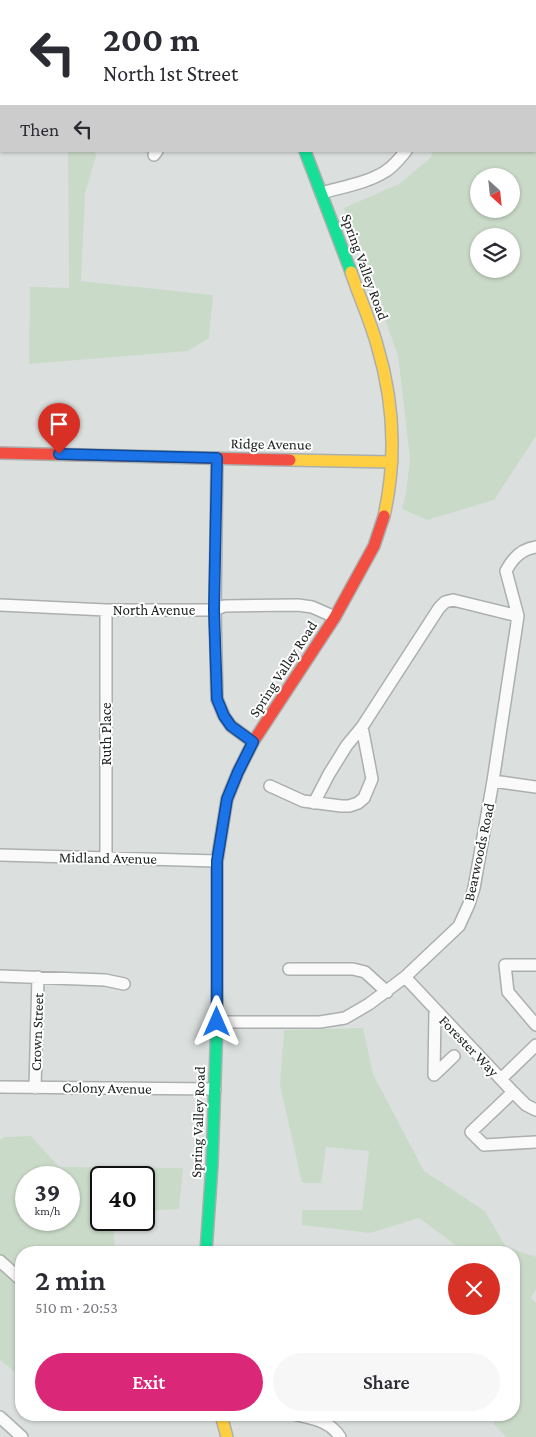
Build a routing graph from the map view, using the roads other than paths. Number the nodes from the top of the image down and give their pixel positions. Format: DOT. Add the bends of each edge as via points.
graph roads {
  1 [pos="305,152"];
  2 [pos="405,152"];
  3 [pos="321,193"];
  4 [pos="0,453"];
  5 [pos="217,458"];
  6 [pos="392,462"];
  7 [pos="535,547"];
  8 [pos="0,606"];
  9 [pos="106,610"];
  10 [pos="214,610"];
  11 [pos="518,616"];
  12 [pos="335,617"];
  13 [pos="362,726"];
  14 [pos="253,742"];
  15 [pos="493,782"];
  16 [pos="270,786"];
  17 [pos="536,787"];
  18 [pos="314,803"];
  19 [pos="0,855"];
  20 [pos="106,857"];
  21 [pos="217,861"];
  22 [pos="536,965"];
  23 [pos="289,969"];
  24 [pos="0,976"];
  25 [pos="38,977"];
  26 [pos="405,978"];
  27 [pos="124,984"];
  28 [pos="387,992"];
  29 [pos="435,1010"];
  30 [pos="217,1022"];
  31 [pos="536,1025"];
  32 [pos="536,1045"];
  33 [pos="454,1056"];
  34 [pos="502,1079"];
  35 [pos="0,1087"];
  36 [pos="35,1088"];
  37 [pos="215,1090"];
  38 [pos="513,1092"];
  39 [pos="536,1110"];
  40 [pos="536,1142"];
  41 [pos="206,1246"];
  42 [pos="0,1261"];
  43 [pos="15,1275"];
  44 [pos="0,1417"];
  45 [pos="222,1421"];
  46 [pos="321,1421"];
  47 [pos="22,1437"];
  48 [pos="227,1437"];
  49 [pos="340,1437"];
  1 -- 3 [label="street, Spring Valley Road"];
  2 -- 3 [label="street" via="385,172"];
  3 -- 6 [label="street, Spring Valley Road" via="377,343 390,407"];
  4 -- 5 [label="street, Ridge Avenue"];
  5 -- 6 [label="street, Ridge Avenue"];
  5 -- 10 [label="street"];
  6 -- 12 [label="street, Spring Valley Road" via="388,496 374,546"];
  7 -- 11 [label="street, Bearwoods Road" via="516,556 506,572"];
  8 -- 9 [label="street, North Avenue"];
  9 -- 10 [label="street, North Avenue"];
  9 -- 20 [label="street, Ruth Place"];
  10 -- 12 [label="street, North Avenue" via="224,606 298,604"];
  10 -- 14 [label="street" via="217,699 231,726"];
  11 -- 13 [label="street" via="453,600 445,602"];
  11 -- 15 [label="street, Bearwoods Road"];
  12 -- 14 [label="street, Spring Valley Road"];
  13 -- 18 [label="street" via="347,745"];
  13 -- 18 [label="street" via="372,779 364,798 349,806"];
  14 -- 21 [label="street, Spring Valley Road" via="227,799"];
  15 -- 17 [label="street"];
  15 -- 26 [label="street, Bearwoods Road" via="474,888 464,916 459,926"];
  16 -- 18 [label="street"];
  19 -- 20 [label="street, Midland Avenue"];
  20 -- 21 [label="street, Midland Avenue"];
  21 -- 30 [label="street, Spring Valley Road"];
  22 -- 31 [label="street" via="505,965 508,992"];
  23 -- 28 [label="street" via="365,972"];
  24 -- 25 [label="street"];
  25 -- 27 [label="street"];
  25 -- 36 [label="street, Crown Street"];
  26 -- 28 [label="street, Bearwoods Road"];
  26 -- 29 [label="street, Forester Way"];
  28 -- 30 [label="street, Bearwoods Road" via="345,1018 320,1022"];
  29 -- 33 [label="street" via="434,1075"];
  29 -- 34 [label="street, Forester Way"];
  30 -- 37 [label="street, Spring Valley Road"];
  32 -- 34 [label="street"];
  34 -- 38 [label="street, Forester Way"];
  35 -- 36 [label="street, Colony Avenue"];
  36 -- 37 [label="street, Colony Avenue"];
  37 -- 41 [label="street, Spring Valley Road"];
  38 -- 39 [label="street, Forester Way"];
  38 -- 40 [label="street" via="471,1132 484,1145"];
  42 -- 43 [label="street"];
  44 -- 47 [label="street"];
  45 -- 48 [label="street"];
  46 -- 49 [label="street"];
}
